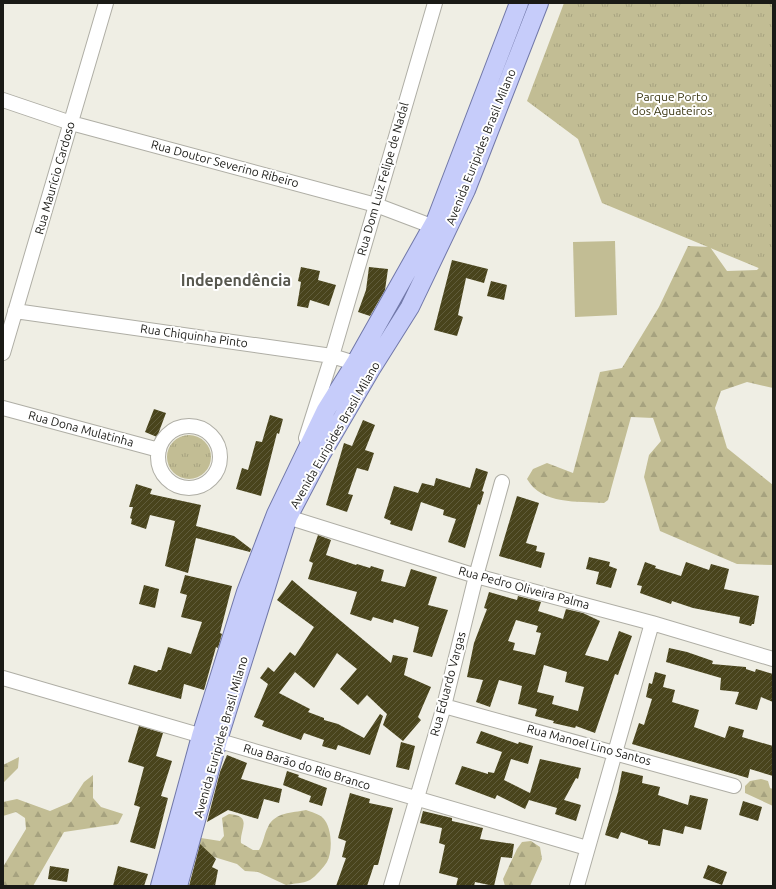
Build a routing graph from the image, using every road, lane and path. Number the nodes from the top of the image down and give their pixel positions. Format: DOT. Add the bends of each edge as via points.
graph roads {
  1 [pos="106,3"];
  2 [pos="435,3"];
  3 [pos="516,4"];
  4 [pos="536,8"];
  5 [pos="3,100"];
  6 [pos="71,122"];
  7 [pos="376,205"];
  8 [pos="439,229"];
  9 [pos="15,311"];
  10 [pos="3,353"];
  11 [pos="332,356"];
  12 [pos="363,366"];
  13 [pos="3,408"];
  14 [pos="326,410"];
  15 [pos="341,421"];
  16 [pos="159,450"];
  17 [pos="292,482"];
  18 [pos="502,482"];
  19 [pos="282,516"];
  20 [pos="476,576"];
  21 [pos="652,623"];
  22 [pos="773,659"];
  23 [pos="3,678"];
  24 [pos="444,706"];
  25 [pos="210,738"];
  26 [pos="615,752"];
  27 [pos="734,786"];
  28 [pos="416,799"];
  29 [pos="587,848"];
  30 [pos="160,886"];
  31 [pos="178,886"];
  32 [pos="391,886"];
  33 [pos="577,886"];
  1 -- 6 [label="street, Rua Maurício Cardoso"];
  2 -- 7 [label="street, Rua Dom Luiz Felipe de Nadal"];
  3 -- 4 [label="street"];
  3 -- 8 [label="main road, Avenida Euripides Brasil Milano"];
  4 -- 8 [label="main road, Avenida Euripides Brasil Milano" via="466,190"];
  5 -- 6 [label="street, Rua Doutor Severino Ribeiro"];
  6 -- 7 [label="street, Rua Doutor Severino Ribeiro"];
  6 -- 9 [label="street, Rua Maurício Cardoso"];
  7 -- 8 [label="street, Rua Doutor Severino Ribeiro"];
  7 -- 11 [label="street, Rua Dom Luiz Felipe de Nadal"];
  8 -- 12 [label="main road, Avenida Euripides Brasil Milano"];
  9 -- 10 [label="street, Rua Maurício Cardoso"];
  9 -- 11 [label="street, Rua Chiquinha Pinto"];
  11 -- 12 [label="street, Rua Chiquinha Pinto"];
  11 -- 14 [label="street, Rua Dom Luiz Felipe de Nadal"];
  11 -- 17 [label="street, Rua Dom Luiz Felipe de Nadal"];
  12 -- 14 [label="main road, Avenida Euripides Brasil Milano"];
  12 -- 15 [label="main road, Avenida Euripides Brasil Milano"];
  13 -- 16 [label="street, Rua Dona Mulatinha"];
  14 -- 15 [label="street"];
  14 -- 17 [label="main road, Avenida Euripides Brasil Milano"];
  15 -- 19 [label="main road, Avenida Euripides Brasil Milano"];
  16 -- 16 [label="street" via="160,469 170,481 183,488 202,485 210,479 220,462 216,442 209,434 190,427 170,433"];
  17 -- 19 [label="main road, Avenida Euripides Brasil Milano"];
  18 -- 20 [label="street, Rua Eduardo Vargas"];
  19 -- 20 [label="street, Rua Pedro Oliveira Palma"];
  19 -- 25 [label="main road, Avenida Euripides Brasil Milano" via="246,592"];
  20 -- 21 [label="street, Rua Pedro Oliveira Palma"];
  20 -- 24 [label="street, Rua Eduardo Vargas"];
  21 -- 22 [label="street, Rua Pedro Oliveira Palma"];
  21 -- 26 [label="street"];
  23 -- 25 [label="street, Rua Barão do Rio Branco"];
  24 -- 26 [label="street, Rua Manoel Lino Santos"];
  24 -- 28 [label="street, Rua Eduardo Vargas"];
  25 -- 28 [label="street, Rua Barão do Rio Branco"];
  25 -- 30 [label="main road, Avenida Euripides Brasil Milano"];
  25 -- 31 [label="main road, Avenida Euripides Brasil Milano"];
  26 -- 27 [label="street, Rua Manoel Lino Santos"];
  26 -- 29 [label="street"];
  28 -- 29 [label="street, Rua Barão do Rio Branco"];
  28 -- 32 [label="street, Rua Eduardo Vargas"];
  29 -- 33 [label="street"];
}
